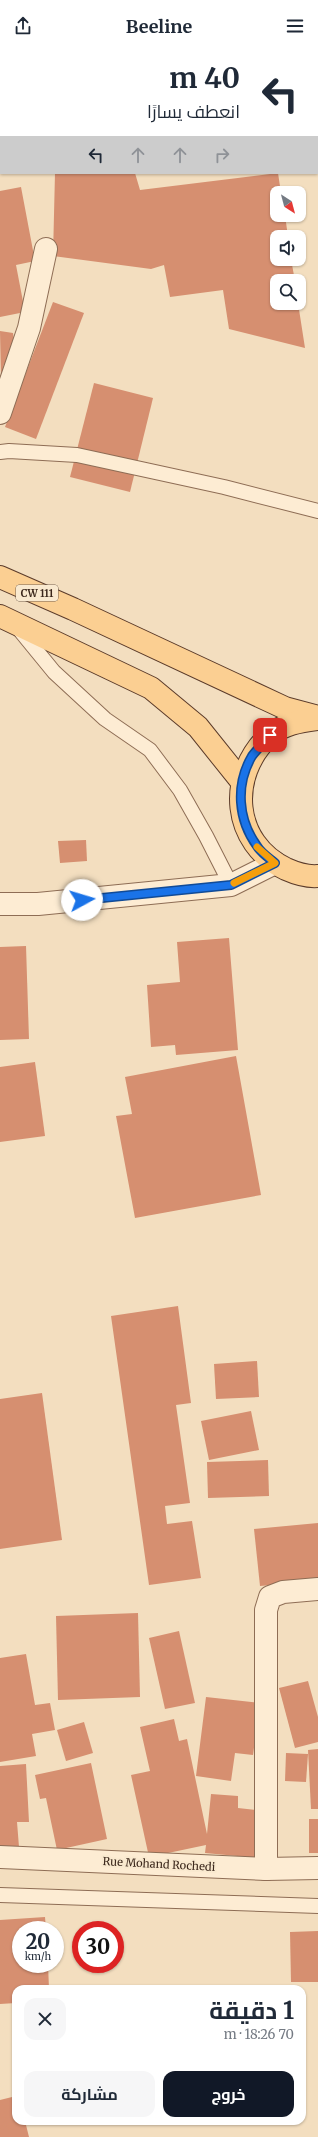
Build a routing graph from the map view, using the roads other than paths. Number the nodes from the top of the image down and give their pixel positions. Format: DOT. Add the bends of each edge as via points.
graph roads {
  1 [pos="46,249"];
  2 [pos="0,413"];
  3 [pos="0,452"];
  4 [pos="318,511"];
  5 [pos="0,577"];
  6 [pos="7,618"];
  7 [pos="318,718"];
  8 [pos="242,782"];
  9 [pos="275,863"];
  10 [pos="318,876"];
  11 [pos="231,885"];
  12 [pos="0,904"];
  13 [pos="318,1589"];
  14 [pos="0,1857"];
  15 [pos="318,1868"];
  16 [pos="266,1869"];
  17 [pos="0,1895"];
  18 [pos="318,1906"];
  1 -- 2 [label="street" via="29,328"];
  3 -- 4 [label="lane" via="77,455 224,487"];
  5 -- 7 [label="main road, CW 111" via="285,708"];
  6 -- 8 [label="main road" via="151,688 198,727"];
  6 -- 11 [label="lane" via="54,672 104,719 150,750 180,790"];
  7 -- 8 [label="main road" via="295,722 270,735 252,756"];
  8 -- 9 [label="main road" via="240,805 246,827 258,847"];
  9 -- 10 [label="main road" via="293,872"];
  9 -- 11 [label="street"];
  11 -- 12 [label="street" via="38,904"];
  13 -- 16 [label="street" via="283,1592 270,1597 266,1610"];
  14 -- 16 [label="street, Rue Mohand Rochedi"];
  15 -- 16 [label="street, Rue Mohand Rochedi"];
  17 -- 18 [label="lane"];
}
